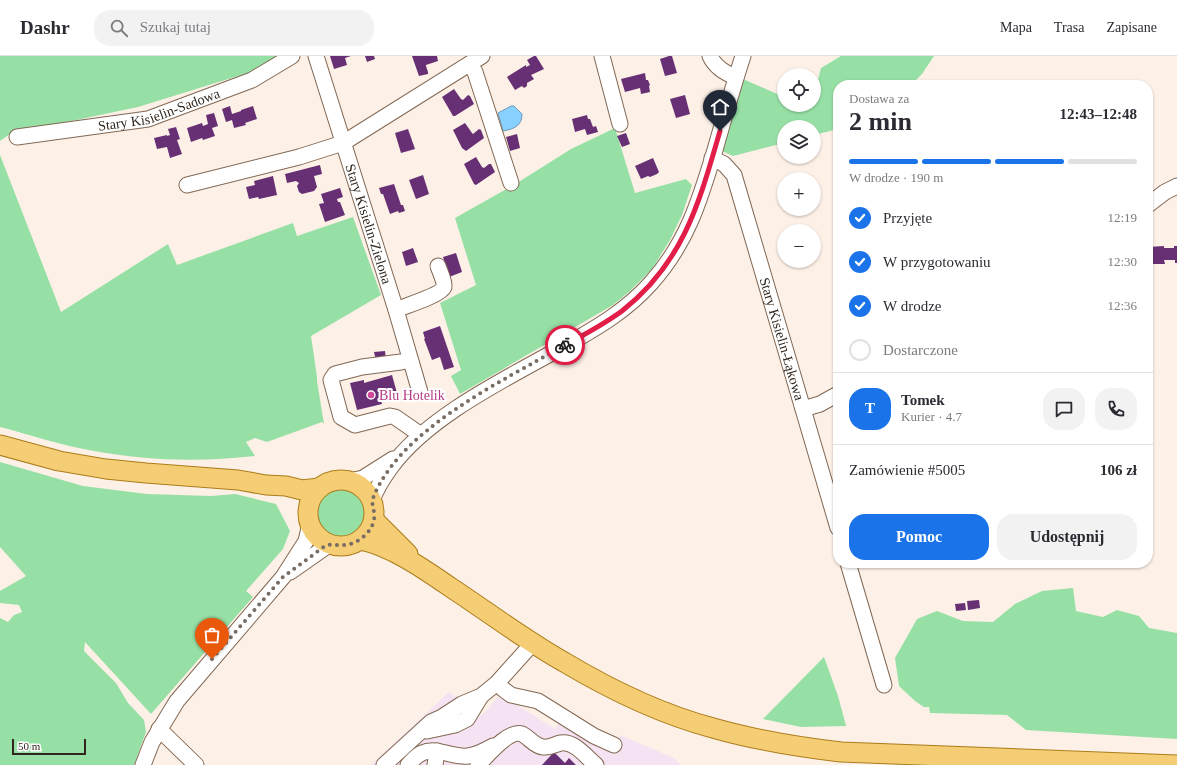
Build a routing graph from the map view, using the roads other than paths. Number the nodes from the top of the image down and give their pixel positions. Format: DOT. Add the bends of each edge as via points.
graph roads {
  1 [pos="292,56"];
  2 [pos="316,56"];
  3 [pos="602,56"];
  4 [pos="710,56"];
  5 [pos="743,56"];
  6 [pos="476,60"];
  7 [pos="736,77"];
  8 [pos="620,124"];
  9 [pos="17,137"];
  10 [pos="343,143"];
  11 [pos="712,158"];
  12 [pos="511,183"];
  13 [pos="187,185"];
  14 [pos="1177,186"];
  15 [pos="1153,201"];
  16 [pos="438,266"];
  17 [pos="396,310"];
  18 [pos="410,360"];
  19 [pos="420,392"];
  20 [pos="833,397"];
  21 [pos="803,409"];
  22 [pos="421,435"];
  23 [pos="0,445"];
  24 [pos="401,454"];
  25 [pos="350,482"];
  26 [pos="266,485"];
  27 [pos="319,488"];
  28 [pos="372,501"];
  29 [pos="833,511"];
  30 [pos="309,518"];
  31 [pos="374,520"];
  32 [pos="360,540"];
  33 [pos="330,544"];
  34 [pos="422,568"];
  35 [pos="849,568"];
  36 [pos="283,577"];
  37 [pos="496,618"];
  38 [pos="533,643"];
  39 [pos="517,662"];
  40 [pos="496,683"];
  41 [pos="884,685"];
  42 [pos="481,696"];
  43 [pos="160,729"];
  44 [pos="416,735"];
  45 [pos="501,742"];
  46 [pos="614,745"];
  47 [pos="436,758"];
  48 [pos="143,765"];
  49 [pos="196,765"];
  50 [pos="384,765"];
  51 [pos="408,765"];
  52 [pos="478,765"];
  53 [pos="596,765"];
  54 [pos="1177,765"];
  1 -- 9 [label="street, Stary Kisielin-Sadowa" via="252,80 148,119"];
  2 -- 10 [label="street, Stary Kisielin-Zielona"];
  3 -- 8 [label="street"];
  4 -- 7 [label="street" via="720,69"];
  5 -- 7 [label="street"];
  6 -- 10 [label="street"];
  6 -- 12 [label="street" via="475,72"];
  7 -- 11 [label="street"];
  10 -- 13 [label="street" via="299,157"];
  10 -- 17 [label="street, Stary Kisielin-Zielona"];
  11 -- 21 [label="street, Stary Kisielin-Łąkowa" via="724,164 734,175"];
  11 -- 22 [label="street" via="694,215 679,245 664,268 638,297 606,322 482,393"];
  14 -- 15 [label="street"];
  16 -- 17 [label="street" via="443,289"];
  17 -- 18 [label="street, Stary Kisielin-Zielona"];
  18 -- 19 [label="street, Stary Kisielin-Zielona"];
  18 -- 22 [label="street" via="362,367 335,374 331,380 342,417 355,425 390,416"];
  20 -- 21 [label="street"];
  21 -- 29 [label="street, Stary Kisielin-Łąkowa"];
  22 -- 24 [label="street"];
  23 -- 26 [label="main road" via="59,461 106,469 238,480"];
  24 -- 25 [label="street" via="363,478"];
  24 -- 28 [label="street" via="379,485"];
  25 -- 27 [label="main road" via="334,481"];
  25 -- 28 [label="main road" via="359,486"];
  26 -- 27 [label="main road" via="302,490"];
  26 -- 30 [label="main road"];
  27 -- 30 [label="main road" via="310,500"];
  28 -- 31 [label="main road"];
  30 -- 33 [label="main road" via="313,531"];
  30 -- 36 [label="street" via="306,541"];
  31 -- 32 [label="main road" via="367,534"];
  31 -- 34 [label="main road"];
  32 -- 33 [label="main road" via="344,545"];
  32 -- 34 [label="main road" via="376,544"];
  33 -- 36 [label="street"];
  34 -- 37 [label="main road"];
  35 -- 41 [label="street"];
  36 -- 43 [label="street" via="176,701"];
  37 -- 38 [label="main road"];
  37 -- 39 [label="street" via="516,644"];
  38 -- 39 [label="street"];
  38 -- 54 [label="main road" via="635,700 712,728 770,741 874,754"];
  39 -- 40 [label="street"];
  40 -- 42 [label="street"];
  40 -- 46 [label="street" via="511,695 538,701 594,736"];
  42 -- 44 [label="street" via="430,722"];
  42 -- 44 [label="street" via="467,719 455,725"];
  43 -- 48 [label="street"];
  43 -- 49 [label="street"];
  44 -- 50 [label="street"];
  45 -- 47 [label="street" via="468,756"];
  45 -- 52 [label="street"];
  45 -- 53 [label="street" via="517,733 543,747 566,742"];
  47 -- 51 [label="street" via="432,750 421,753"];
}
